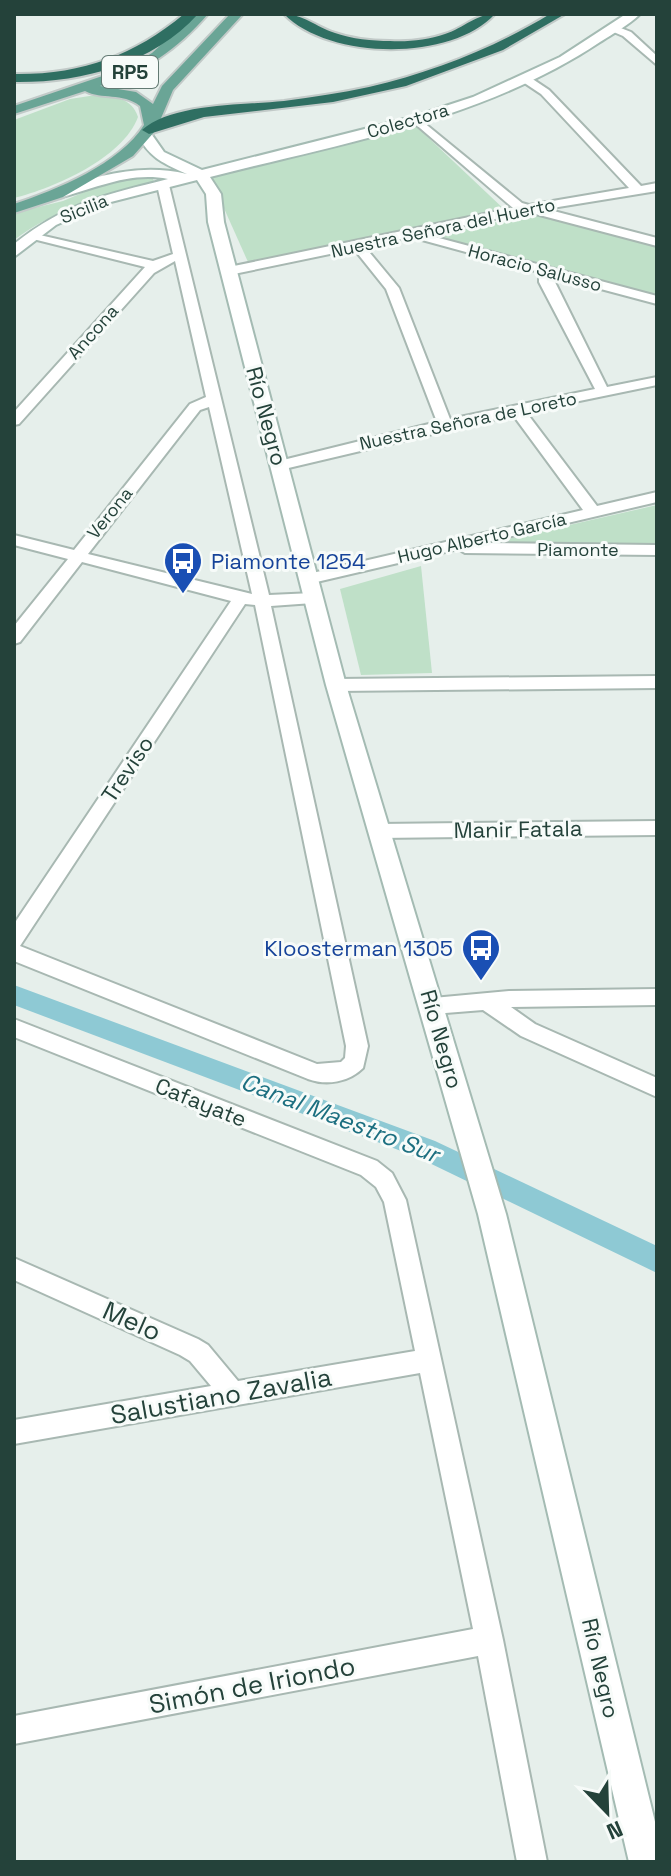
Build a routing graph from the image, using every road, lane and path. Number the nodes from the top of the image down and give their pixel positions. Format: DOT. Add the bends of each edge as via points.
graph roads {
  1 [pos="192,14"];
  2 [pos="202,14"];
  3 [pos="237,14"];
  4 [pos="290,14"];
  5 [pos="489,14"];
  6 [pos="559,14"];
  7 [pos="634,14"];
  8 [pos="613,28"];
  9 [pos="657,62"];
  10 [pos="14,78"];
  11 [pos="527,80"];
  12 [pos="41,99"];
  13 [pos="14,110"];
  14 [pos="417,120"];
  15 [pos="148,130"];
  16 [pos="192,178"];
  17 [pos="163,185"];
  18 [pos="657,187"];
  19 [pos="638,190"];
  20 [pos="52,196"];
  21 [pos="14,207"];
  22 [pos="527,209"];
  23 [pos="412,235"];
  24 [pos="31,237"];
  25 [pos="657,242"];
  26 [pos="358,246"];
  27 [pos="14,252"];
  28 [pos="181,256"];
  29 [pos="155,265"];
  30 [pos="229,271"];
  31 [pos="545,271"];
  32 [pos="657,300"];
  33 [pos="657,381"];
  34 [pos="603,392"];
  35 [pos="215,399"];
  36 [pos="517,410"];
  37 [pos="14,421"];
  38 [pos="445,424"];
  39 [pos="280,465"];
  40 [pos="657,497"];
  41 [pos="593,512"];
  42 [pos="14,540"];
  43 [pos="451,545"];
  44 [pos="657,550"];
  45 [pos="77,554"];
  46 [pos="310,589"];
  47 [pos="241,598"];
  48 [pos="262,601"];
  49 [pos="14,638"];
  50 [pos="657,682"];
  51 [pos="336,685"];
  52 [pos="657,828"];
  53 [pos="378,831"];
  54 [pos="14,940"];
  55 [pos="14,952"];
  56 [pos="657,997"];
  57 [pos="486,1001"];
  58 [pos="433,1006"];
  59 [pos="14,1028"];
  60 [pos="657,1088"];
  61 [pos="14,1269"];
  62 [pos="429,1360"];
  63 [pos="234,1395"];
  64 [pos="14,1432"];
  65 [pos="489,1640"];
  66 [pos="14,1730"];
  67 [pos="532,1862"];
  68 [pos="647,1862"];
  1 -- 10 [label="highway" via="118,63 65,77"];
  2 -- 12 [label="main road, RP5" via="134,70"];
  3 -- 15 [label="main road, RP5" via="167,89"];
  4 -- 5 [label="highway" via="326,36 398,44 460,33"];
  6 -- 15 [label="highway" via="490,51 401,83 314,101 193,113"];
  7 -- 8 [label="street, Colectora"];
  8 -- 9 [label="street"];
  8 -- 11 [label="street, Colectora"];
  11 -- 14 [label="street, Colectora"];
  11 -- 19 [label="street" via="545,92"];
  12 -- 13 [label="main road"];
  12 -- 15 [label="main road" via="121,91 147,103"];
  14 -- 16 [label="street, Colectora"];
  14 -- 22 [label="street" via="512,203"];
  15 -- 16 [label="street" via="155,155"];
  15 -- 20 [label="main road" via="111,165"];
  16 -- 17 [label="street, Colectora"];
  16 -- 20 [label="street" via="125,173"];
  16 -- 30 [label="street, Río Negro" via="216,222"];
  17 -- 24 [label="street, Sicilia" via="80,208"];
  17 -- 28 [label="street, Río Negro"];
  18 -- 19 [label="street, Nuestra Señora del Huerto"];
  19 -- 22 [label="street, Nuestra Señora del Huerto"];
  20 -- 21 [label="main road"];
  22 -- 23 [label="street, Nuestra Señora del Huerto"];
  22 -- 25 [label="street"];
  23 -- 26 [label="street, Nuestra Señora del Huerto"];
  23 -- 31 [label="street, Horacio Salusso"];
  24 -- 27 [label="street, Sicilia"];
  24 -- 29 [label="street"];
  26 -- 30 [label="street, Nuestra Señora del Huerto"];
  26 -- 38 [label="street" via="392,288"];
  28 -- 29 [label="street, Ancona"];
  28 -- 35 [label="street, Río Negro"];
  29 -- 37 [label="street, Ancona"];
  30 -- 39 [label="street, Río Negro"];
  31 -- 32 [label="street, Horacio Salusso"];
  31 -- 34 [label="street"];
  33 -- 34 [label="street, Nuestra Señora de Loreto"];
  34 -- 36 [label="street, Nuestra Señora de Loreto"];
  35 -- 45 [label="street, Verona" via="195,407"];
  35 -- 48 [label="street, Río Negro"];
  36 -- 38 [label="street, Nuestra Señora de Loreto"];
  36 -- 41 [label="street"];
  38 -- 39 [label="street, Nuestra Señora de Loreto"];
  39 -- 46 [label="street, Río Negro"];
  40 -- 41 [label="street, Hugo Alberto García"];
  41 -- 43 [label="street, Hugo Alberto García"];
  42 -- 45 [label="street"];
  43 -- 44 [label="street, Piamonte"];
  43 -- 46 [label="street, Hugo Alberto García"];
  45 -- 47 [label="street"];
  45 -- 49 [label="street, Verona"];
  46 -- 48 [label="street"];
  46 -- 51 [label="street, Río Negro"];
  47 -- 48 [label="street"];
  47 -- 54 [label="street, Treviso"];
  48 -- 55 [label="street, Río Negro" via="357,1046 355,1062 346,1071 316,1073"];
  50 -- 51 [label="street"];
  51 -- 53 [label="street, Río Negro"];
  52 -- 53 [label="street, Manir Fatala"];
  53 -- 58 [label="street, Río Negro"];
  56 -- 57 [label="street"];
  57 -- 58 [label="street"];
  57 -- 60 [label="street" via="528,1030"];
  58 -- 68 [label="street, Río Negro" via="492,1214"];
  59 -- 62 [label="street, Cafayate" via="369,1168 384,1180 395,1200"];
  61 -- 63 [label="street, Melo" via="189,1347"];
  62 -- 63 [label="street, Salustiano Zavalia"];
  62 -- 65 [label="street"];
  63 -- 64 [label="street, Salustiano Zavalia"];
  65 -- 66 [label="street, Simón de Iriondo"];
  65 -- 67 [label="street"];
}
